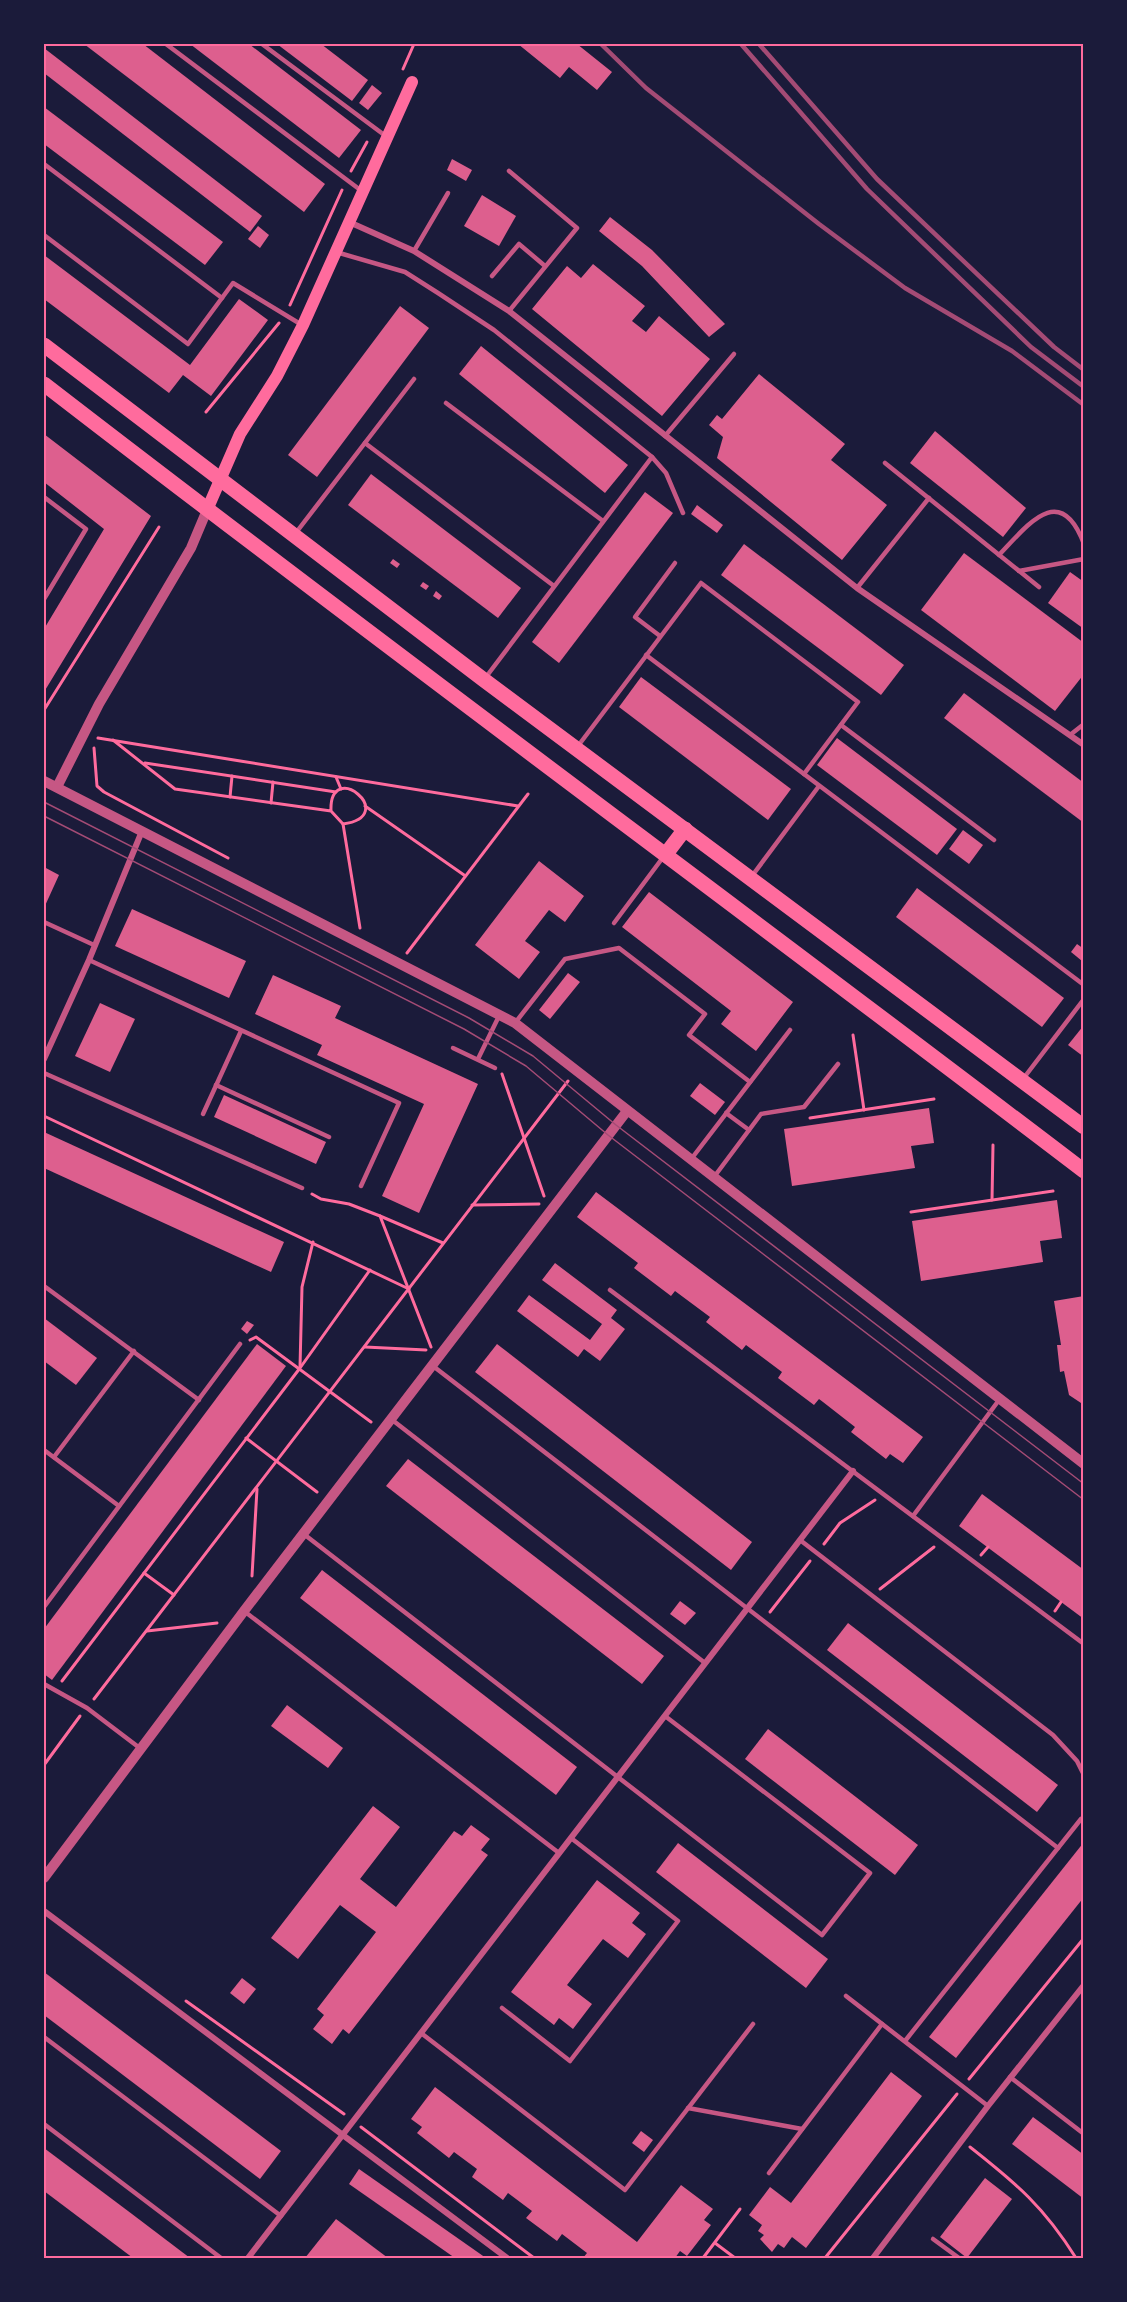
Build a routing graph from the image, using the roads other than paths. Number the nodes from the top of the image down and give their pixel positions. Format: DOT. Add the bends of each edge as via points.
graph roads {
  1 [pos="166,44"];
  2 [pos="262,44"];
  3 [pos="412,82"];
  4 [pos="387,137"];
  5 [pos="44,164"];
  6 [pos="509,171"];
  7 [pos="363,192"];
  8 [pos="448,193"];
  9 [pos="349,222"];
  10 [pos="44,237"];
  11 [pos="414,251"];
  12 [pos="336,252"];
  13 [pos="545,266"];
  14 [pos="492,276"];
  15 [pos="222,298"];
  16 [pos="509,311"];
  17 [pos="303,325"];
  18 [pos="44,345"];
  19 [pos="734,354"];
  20 [pos="414,379"];
  21 [pos="44,384"];
  22 [pos="446,403"];
  23 [pos="665,436"];
  24 [pos="365,443"];
  25 [pos="652,457"];
  26 [pos="885,463"];
  27 [pos="220,479"];
  28 [pos="44,497"];
  29 [pos="929,498"];
  30 [pos="207,510"];
  31 [pos="684,513"];
  32 [pos="603,521"];
  33 [pos="294,535"];
  34 [pos="1083,544"];
  35 [pos="999,555"];
  36 [pos="1083,559"];
  37 [pos="675,563"];
  38 [pos="1019,571"];
  39 [pos="555,586"];
  40 [pos="1040,587"];
  41 [pos="857,588"];
  42 [pos="44,599"];
  43 [pos="660,636"];
  44 [pos="646,655"];
  45 [pos="484,680"];
  46 [pos="1083,724"];
  47 [pos="841,725"];
  48 [pos="1070,735"];
  49 [pos="1083,745"];
  50 [pos="576,748"];
  51 [pos="804,774"];
  52 [pos="44,781"];
  53 [pos="819,786"];
  54 [pos="57,787"];
  55 [pos="685,829"];
  56 [pos="142,831"];
  57 [pos="994,840"];
  58 [pos="666,854"];
  59 [pos="750,878"];
  60 [pos="44,922"];
  61 [pos="614,923"];
  62 [pos="94,945"];
  63 [pos="89,960"];
  64 [pos="1083,985"];
  65 [pos="1083,999"];
  66 [pos="500,1015"];
  67 [pos="515,1023"];
  68 [pos="789,1030"];
  69 [pos="241,1031"];
  70 [pos="453,1048"];
  71 [pos="44,1059"];
  72 [pos="477,1059"];
  73 [pos="838,1064"];
  74 [pos="495,1068"];
  75 [pos="44,1073"];
  76 [pos="1022,1081"];
  77 [pos="750,1082"];
  78 [pos="216,1085"];
  79 [pos="627,1111"];
  80 [pos="726,1113"];
  81 [pos="203,1114"];
  82 [pos="1083,1127"];
  83 [pos="749,1130"];
  84 [pos="328,1137"];
  85 [pos="690,1160"];
  86 [pos="1083,1171"];
  87 [pos="713,1177"];
  88 [pos="361,1186"];
  89 [pos="302,1188"];
  90 [pos="44,1286"];
  91 [pos="610,1290"];
  92 [pos="240,1344"];
  93 [pos="134,1351"];
  94 [pos="432,1365"];
  95 [pos="199,1400"];
  96 [pos="999,1400"];
  97 [pos="391,1419"];
  98 [pos="44,1450"];
  99 [pos="54,1457"];
  100 [pos="1083,1464"];
  101 [pos="853,1471"];
  102 [pos="119,1506"];
  103 [pos="913,1516"];
  104 [pos="303,1533"];
  105 [pos="800,1540"];
  106 [pos="44,1607"];
  107 [pos="747,1608"];
  108 [pos="244,1611"];
  109 [pos="1083,1644"];
  110 [pos="705,1663"];
  111 [pos="44,1684"];
  112 [pos="664,1716"];
  113 [pos="142,1750"];
  114 [pos="1083,1775"];
  115 [pos="618,1777"];
  116 [pos="1081,1819"];
  117 [pos="571,1838"];
  118 [pos="1058,1848"];
  119 [pos="559,1854"];
  120 [pos="44,1877"];
  121 [pos="44,1911"];
  122 [pos="1083,1985"];
  123 [pos="846,1996"];
  124 [pos="502,2008"];
  125 [pos="753,2024"];
  126 [pos="882,2024"];
  127 [pos="421,2034"];
  128 [pos="44,2037"];
  129 [pos="905,2041"];
  130 [pos="1010,2078"];
  131 [pos="988,2106"];
  132 [pos="688,2108"];
  133 [pos="44,2124"];
  134 [pos="802,2129"];
  135 [pos="343,2133"];
  136 [pos="1083,2134"];
  137 [pos="769,2173"];
  138 [pos="280,2216"];
  139 [pos="933,2239"];
  140 [pos="221,2259"];
  141 [pos="248,2259"];
  142 [pos="507,2259"];
  143 [pos="873,2259"];
  144 [pos="959,2259"];
  1 -- 7 [label="lane"];
  2 -- 4 [label="lane"];
  3 -- 4 [label="main road"];
  4 -- 7 [label="main road"];
  5 -- 15 [label="lane"];
  6 -- 13 [label="lane" via="578,228"];
  7 -- 9 [label="main road"];
  8 -- 11 [label="lane"];
  9 -- 11 [label="street"];
  9 -- 12 [label="main road"];
  10 -- 15 [label="lane" via="188,344"];
  11 -- 16 [label="street"];
  12 -- 17 [label="main road"];
  12 -- 25 [label="lane" via="405,272 457,305 494,330"];
  13 -- 14 [label="lane" via="519,244"];
  13 -- 16 [label="lane"];
  15 -- 17 [label="lane" via="233,283"];
  16 -- 23 [label="street"];
  17 -- 27 [label="main road" via="277,376 240,434"];
  18 -- 27 [label="main road"];
  19 -- 23 [label="lane"];
  20 -- 24 [label="lane"];
  21 -- 30 [label="main road"];
  22 -- 32 [label="lane"];
  23 -- 41 [label="street"];
  24 -- 33 [label="lane"];
  24 -- 39 [label="lane"];
  25 -- 31 [label="lane" via="666,473"];
  25 -- 32 [label="lane"];
  26 -- 29 [label="lane"];
  27 -- 30 [label="main road"];
  27 -- 33 [label="main road"];
  28 -- 42 [label="lane" via="86,529"];
  29 -- 35 [label="lane"];
  29 -- 41 [label="lane"];
  30 -- 54 [label="street" via="192,548 99,704"];
  30 -- 58 [label="main road"];
  32 -- 39 [label="lane"];
  33 -- 45 [label="main road"];
  34 -- 35 [label="lane" via="1078,530 1065,516 1049,511 1037,515"];
  35 -- 38 [label="lane"];
  36 -- 38 [label="lane"];
  37 -- 43 [label="lane" via="635,617"];
  38 -- 40 [label="lane"];
  39 -- 45 [label="lane"];
  41 -- 48 [label="street"];
  43 -- 44 [label="lane"];
  43 -- 47 [label="lane" via="701,583 858,702"];
  44 -- 50 [label="lane"];
  44 -- 51 [label="lane"];
  45 -- 50 [label="main road"];
  46 -- 48 [label="lane"];
  47 -- 51 [label="lane"];
  47 -- 57 [label="lane"];
  48 -- 49 [label="street"];
  50 -- 55 [label="main road"];
  51 -- 53 [label="lane"];
  52 -- 54 [label="street"];
  53 -- 59 [label="lane"];
  53 -- 64 [label="lane"];
  54 -- 56 [label="street"];
  55 -- 58 [label="main road"];
  55 -- 59 [label="main road"];
  56 -- 62 [label="street"];
  56 -- 66 [label="street"];
  58 -- 61 [label="lane"];
  58 -- 86 [label="main road"];
  59 -- 76 [label="main road"];
  60 -- 62 [label="lane"];
  62 -- 63 [label="street"];
  63 -- 69 [label="lane"];
  63 -- 71 [label="street"];
  65 -- 76 [label="lane"];
  66 -- 67 [label="street"];
  66 -- 72 [label="lane"];
  67 -- 77 [label="lane" via="565,958 619,948 705,1014 689,1035"];
  67 -- 79 [label="street"];
  68 -- 77 [label="lane"];
  69 -- 78 [label="lane"];
  69 -- 88 [label="lane" via="399,1103"];
  70 -- 72 [label="lane"];
  72 -- 74 [label="lane"];
  73 -- 83 [label="lane" via="804,1107 761,1114"];
  75 -- 89 [label="lane"];
  76 -- 82 [label="main road"];
  77 -- 80 [label="lane"];
  78 -- 81 [label="lane"];
  78 -- 84 [label="lane"];
  79 -- 85 [label="street"];
  79 -- 94 [label="street"];
  80 -- 83 [label="lane"];
  80 -- 85 [label="lane"];
  83 -- 87 [label="lane"];
  85 -- 87 [label="street"];
  87 -- 96 [label="street"];
  90 -- 93 [label="lane"];
  91 -- 101 [label="lane"];
  92 -- 95 [label="lane"];
  93 -- 95 [label="lane"];
  93 -- 99 [label="lane"];
  94 -- 97 [label="street"];
  94 -- 107 [label="lane"];
  95 -- 102 [label="lane"];
  96 -- 100 [label="street"];
  96 -- 103 [label="lane"];
  97 -- 104 [label="street"];
  97 -- 110 [label="lane"];
  98 -- 99 [label="lane"];
  99 -- 102 [label="lane"];
  101 -- 103 [label="lane"];
  101 -- 105 [label="street"];
  102 -- 106 [label="lane"];
  103 -- 109 [label="lane"];
  104 -- 108 [label="street"];
  104 -- 115 [label="lane"];
  105 -- 107 [label="street"];
  105 -- 114 [label="lane" via="1053,1735 1077,1761"];
  107 -- 110 [label="street"];
  107 -- 118 [label="lane"];
  108 -- 113 [label="street"];
  108 -- 119 [label="lane"];
  110 -- 112 [label="street"];
  111 -- 113 [label="lane" via="87,1708"];
  112 -- 115 [label="street"];
  112 -- 115 [label="lane" via="870,1873 822,1935"];
  113 -- 120 [label="street"];
  115 -- 117 [label="street"];
  116 -- 118 [label="lane"];
  117 -- 119 [label="street"];
  117 -- 124 [label="lane" via="678,1921 570,2061"];
  118 -- 129 [label="lane"];
  119 -- 127 [label="street"];
  121 -- 135 [label="street"];
  122 -- 130 [label="street"];
  123 -- 126 [label="lane"];
  125 -- 132 [label="lane"];
  126 -- 129 [label="lane"];
  126 -- 134 [label="lane"];
  127 -- 132 [label="lane" via="626,2190"];
  127 -- 135 [label="street"];
  128 -- 138 [label="lane"];
  129 -- 131 [label="lane"];
  130 -- 131 [label="street"];
  130 -- 136 [label="lane"];
  131 -- 143 [label="street"];
  132 -- 134 [label="lane"];
  133 -- 140 [label="lane"];
  134 -- 137 [label="lane"];
  135 -- 138 [label="street"];
  135 -- 142 [label="street"];
  138 -- 141 [label="street"];
  139 -- 144 [label="lane"];
}
